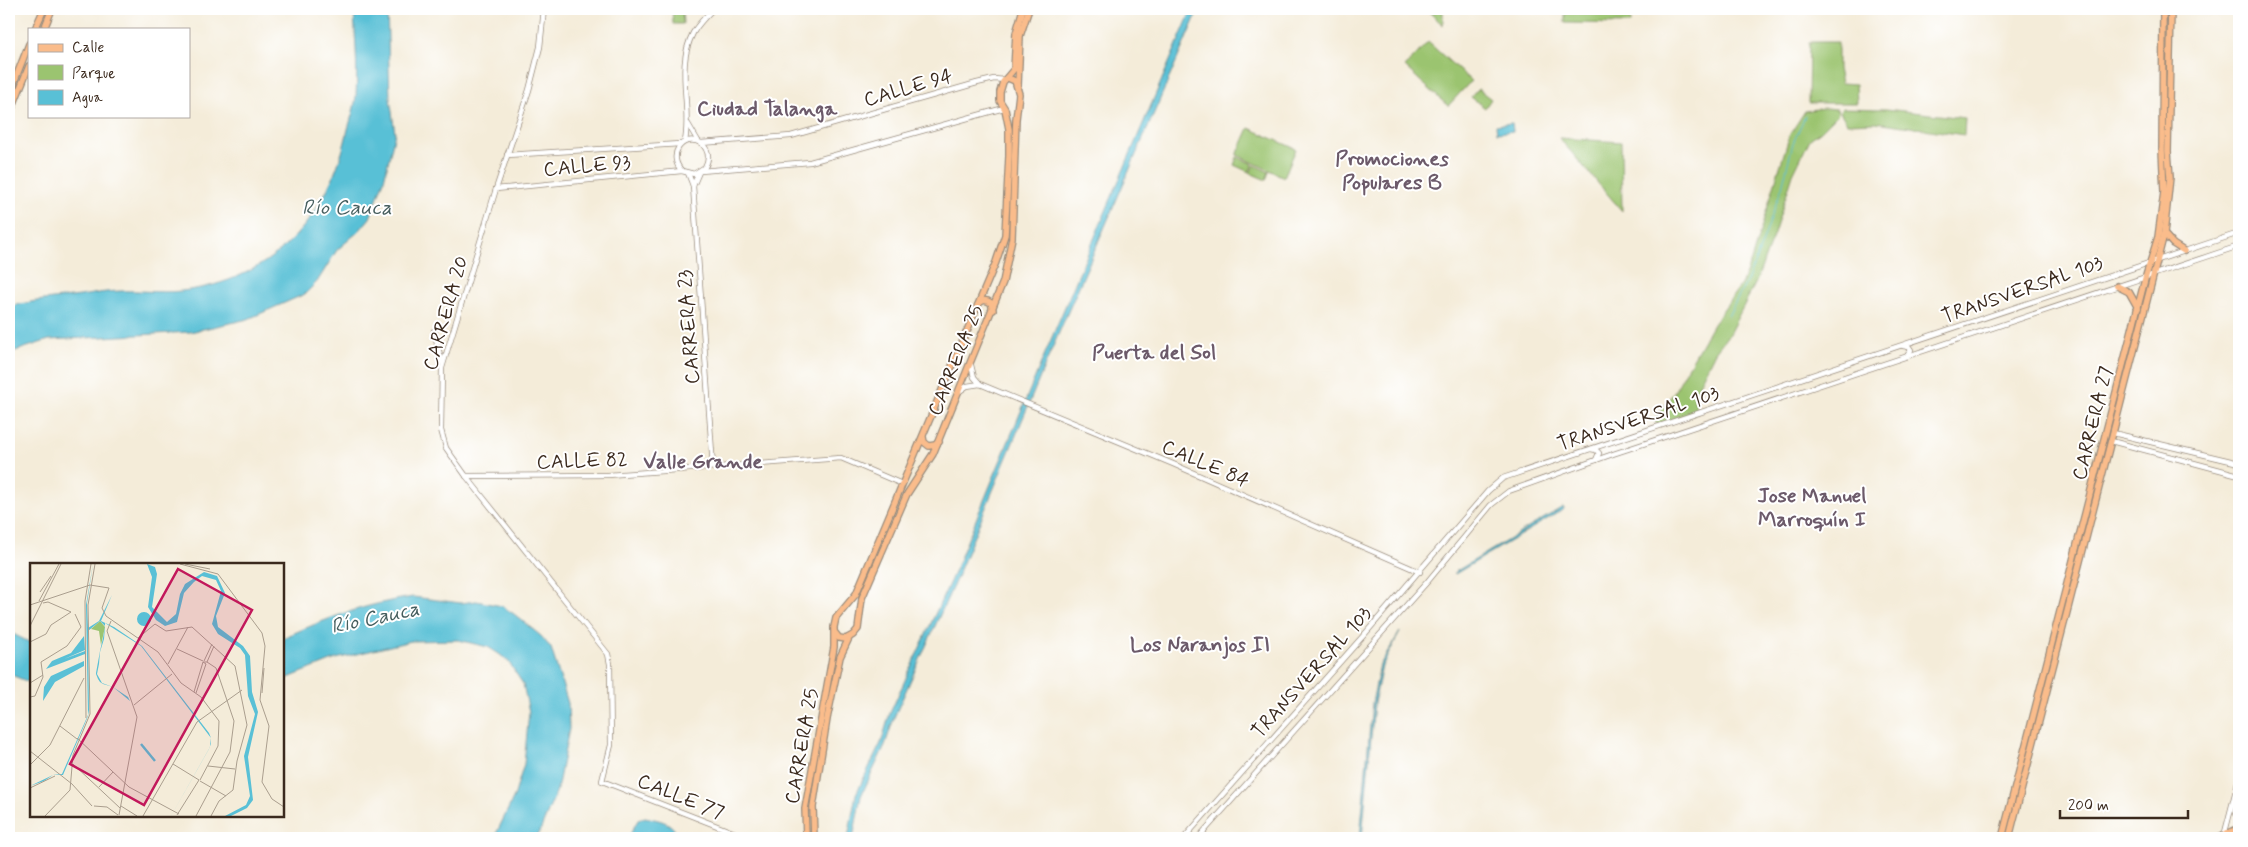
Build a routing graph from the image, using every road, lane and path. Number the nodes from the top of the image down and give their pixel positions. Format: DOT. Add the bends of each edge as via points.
graph roads {
  1 [pos="44,9"];
  2 [pos="52,9"];
  3 [pos="544,9"];
  4 [pos="713,9"];
  5 [pos="1023,9"];
  6 [pos="1030,9"];
  7 [pos="2163,9"];
  8 [pos="2171,9"];
  9 [pos="35,28"];
  10 [pos="44,28"];
  11 [pos="28,47"];
  12 [pos="28,68"];
  13 [pos="1006,79"];
  14 [pos="1018,88"];
  15 [pos="9,95"];
  16 [pos="1017,104"];
  17 [pos="1004,109"];
  18 [pos="9,116"];
  19 [pos="688,124"];
  20 [pos="685,141"];
  21 [pos="699,142"];
  22 [pos="680,144"];
  23 [pos="507,155"];
  24 [pos="682,171"];
  25 [pos="700,172"];
  26 [pos="688,174"];
  27 [pos="693,186"];
  28 [pos="496,189"];
  29 [pos="2239,233"];
  30 [pos="2164,234"];
  31 [pos="2239,246"];
  32 [pos="2184,251"];
  33 [pos="2172,255"];
  34 [pos="2157,260"];
  35 [pos="2150,262"];
  36 [pos="2176,266"];
  37 [pos="2154,274"];
  38 [pos="2146,276"];
  39 [pos="2117,286"];
  40 [pos="977,306"];
  41 [pos="2138,308"];
  42 [pos="992,312"];
  43 [pos="434,331"];
  44 [pos="1920,340"];
  45 [pos="1902,346"];
  46 [pos="1924,351"];
  47 [pos="1906,357"];
  48 [pos="443,364"];
  49 [pos="971,365"];
  50 [pos="980,384"];
  51 [pos="960,391"];
  52 [pos="2116,433"];
  53 [pos="923,434"];
  54 [pos="939,442"];
  55 [pos="2114,442"];
  56 [pos="1607,444"];
  57 [pos="1590,449"];
  58 [pos="1613,454"];
  59 [pos="1595,461"];
  60 [pos="2239,463"];
  61 [pos="713,467"];
  62 [pos="2239,475"];
  63 [pos="466,476"];
  64 [pos="902,484"];
  65 [pos="1420,572"];
  66 [pos="1395,600"];
  67 [pos="847,606"];
  68 [pos="1404,608"];
  69 [pos="860,611"];
  70 [pos="1376,621"];
  71 [pos="1385,629"];
  72 [pos="834,630"];
  73 [pos="849,638"];
  74 [pos="2239,778"];
  75 [pos="602,781"];
  76 [pos="2239,828"];
  77 [pos="2222,837"];
  78 [pos="748,838"];
  79 [pos="806,838"];
  80 [pos="814,838"];
  81 [pos="1184,838"];
  82 [pos="1198,838"];
  83 [pos="2002,838"];
  84 [pos="2009,838"];
  1 -- 9 [label="main road"];
  2 -- 10 [label="main road"];
  3 -- 23 [label="street, CARRERA 20" via="539,52"];
  4 -- 19 [label="street" via="693,33 686,53 684,81"];
  5 -- 13 [label="main road" via="1016,33 1014,67"];
  6 -- 14 [label="main road" via="1020,36"];
  7 -- 35 [label="main road, CARRERA 27" via="2164,192 2158,236"];
  8 -- 30 [label="main road, CARRERA 27" via="2170,177"];
  11 -- 15 [label="main road"];
  12 -- 18 [label="main road"];
  13 -- 14 [label="main road" via="1014,80"];
  13 -- 17 [label="main road, CARRERA 25" via="1000,94"];
  13 -- 21 [label="street, CALLE 94" via="977,83 791,136"];
  14 -- 16 [label="main road, CARRERA 25"];
  16 -- 17 [label="main road" via="1011,109"];
  16 -- 42 [label="main road, CARRERA 25" via="1010,249"];
  17 -- 25 [label="street" via="810,162"];
  17 -- 40 [label="main road, CARRERA 25" via="1010,138 1005,235"];
  19 -- 20 [label="street"];
  19 -- 21 [label="street"];
  20 -- 21 [label="street"];
  20 -- 22 [label="street"];
  21 -- 25 [label="street" via="705,146 708,157"];
  22 -- 23 [label="street"];
  22 -- 24 [label="street" via="675,161"];
  23 -- 28 [label="street, CARRERA 20"];
  24 -- 26 [label="street"];
  24 -- 28 [label="street, CALLE 93"];
  25 -- 26 [label="street"];
  25 -- 27 [label="street, CARRERA 23"];
  26 -- 27 [label="street, CARRERA 23"];
  27 -- 61 [label="street, CARRERA 23"];
  28 -- 48 [label="street, CARRERA 20"];
  29 -- 32 [label="street, TRANSVERSAL 103"];
  30 -- 32 [label="main road"];
  30 -- 34 [label="main road, CARRERA 27"];
  31 -- 36 [label="street, TRANSVERSAL 103"];
  32 -- 33 [label="street, TRANSVERSAL 103"];
  33 -- 34 [label="street, TRANSVERSAL 103"];
  33 -- 36 [label="street" via="2169,262"];
  34 -- 35 [label="street, TRANSVERSAL 103"];
  34 -- 37 [label="main road, CARRERA 27"];
  35 -- 38 [label="main road, CARRERA 27"];
  35 -- 44 [label="street, TRANSVERSAL 103"];
  36 -- 37 [label="street, TRANSVERSAL 103"];
  37 -- 38 [label="street, TRANSVERSAL 103"];
  37 -- 52 [label="main road, CARRERA 27"];
  38 -- 39 [label="street, TRANSVERSAL 103"];
  38 -- 41 [label="main road, CARRERA 27"];
  39 -- 41 [label="main road" via="2129,292"];
  39 -- 46 [label="street, TRANSVERSAL 103"];
  40 -- 42 [label="main road" via="987,301"];
  40 -- 53 [label="main road, CARRERA 25"];
  41 -- 83 [label="main road, CARRERA 27"];
  42 -- 49 [label="main road, CARRERA 25"];
  43 -- 48 [label="street"];
  44 -- 45 [label="street, TRANSVERSAL 103"];
  44 -- 46 [label="street" via="1916,347"];
  45 -- 47 [label="street" via="1910,348 1911,352"];
  45 -- 56 [label="street, TRANSVERSAL 103"];
  46 -- 47 [label="street, TRANSVERSAL 103"];
  47 -- 58 [label="street, TRANSVERSAL 103"];
  48 -- 63 [label="street, CARRERA 20" via="440,377 441,430 446,448"];
  49 -- 50 [label="street"];
  49 -- 51 [label="main road, CARRERA 25"];
  50 -- 51 [label="street"];
  50 -- 65 [label="street, CALLE 84"];
  51 -- 54 [label="main road, CARRERA 25"];
  52 -- 55 [label="main road, CARRERA 27"];
  52 -- 60 [label="street"];
  53 -- 54 [label="main road" via="928,445 934,446"];
  53 -- 64 [label="main road, CARRERA 25"];
  54 -- 69 [label="main road, CARRERA 25" via="907,494 862,598"];
  55 -- 62 [label="street"];
  55 -- 84 [label="main road, CARRERA 27"];
  56 -- 57 [label="street, TRANSVERSAL 103"];
  56 -- 58 [label="street" via="1607,452"];
  57 -- 59 [label="street" via="1599,454"];
  57 -- 65 [label="street, TRANSVERSAL 103" via="1496,482"];
  58 -- 59 [label="street, TRANSVERSAL 103"];
  59 -- 68 [label="street, TRANSVERSAL 103" via="1526,484 1502,496"];
  61 -- 63 [label="street, CALLE 82" via="608,476"];
  61 -- 64 [label="street, CALLE 82" via="841,458"];
  63 -- 75 [label="street, CARRERA 20" via="605,649 610,669 611,746"];
  64 -- 67 [label="main road, CARRERA 25" via="856,594"];
  65 -- 66 [label="street, TRANSVERSAL 103"];
  66 -- 68 [label="street" via="1395,608"];
  66 -- 70 [label="street, TRANSVERSAL 103"];
  67 -- 69 [label="main road" via="854,606"];
  67 -- 72 [label="main road" via="837,616"];
  68 -- 71 [label="street, TRANSVERSAL 103"];
  69 -- 73 [label="main road" via="858,628"];
  70 -- 71 [label="street" via="1384,621"];
  70 -- 81 [label="street, TRANSVERSAL 103"];
  71 -- 82 [label="street, TRANSVERSAL 103"];
  72 -- 73 [label="main road" via="839,638"];
  72 -- 79 [label="main road, CARRERA 25" via="834,647 805,809"];
  73 -- 80 [label="main road, CARRERA 25" via="840,657 827,719 813,807"];
  74 -- 77 [label="street"];
  75 -- 78 [label="street, CALLE 77"];
  76 -- 77 [label="main road"];
}
